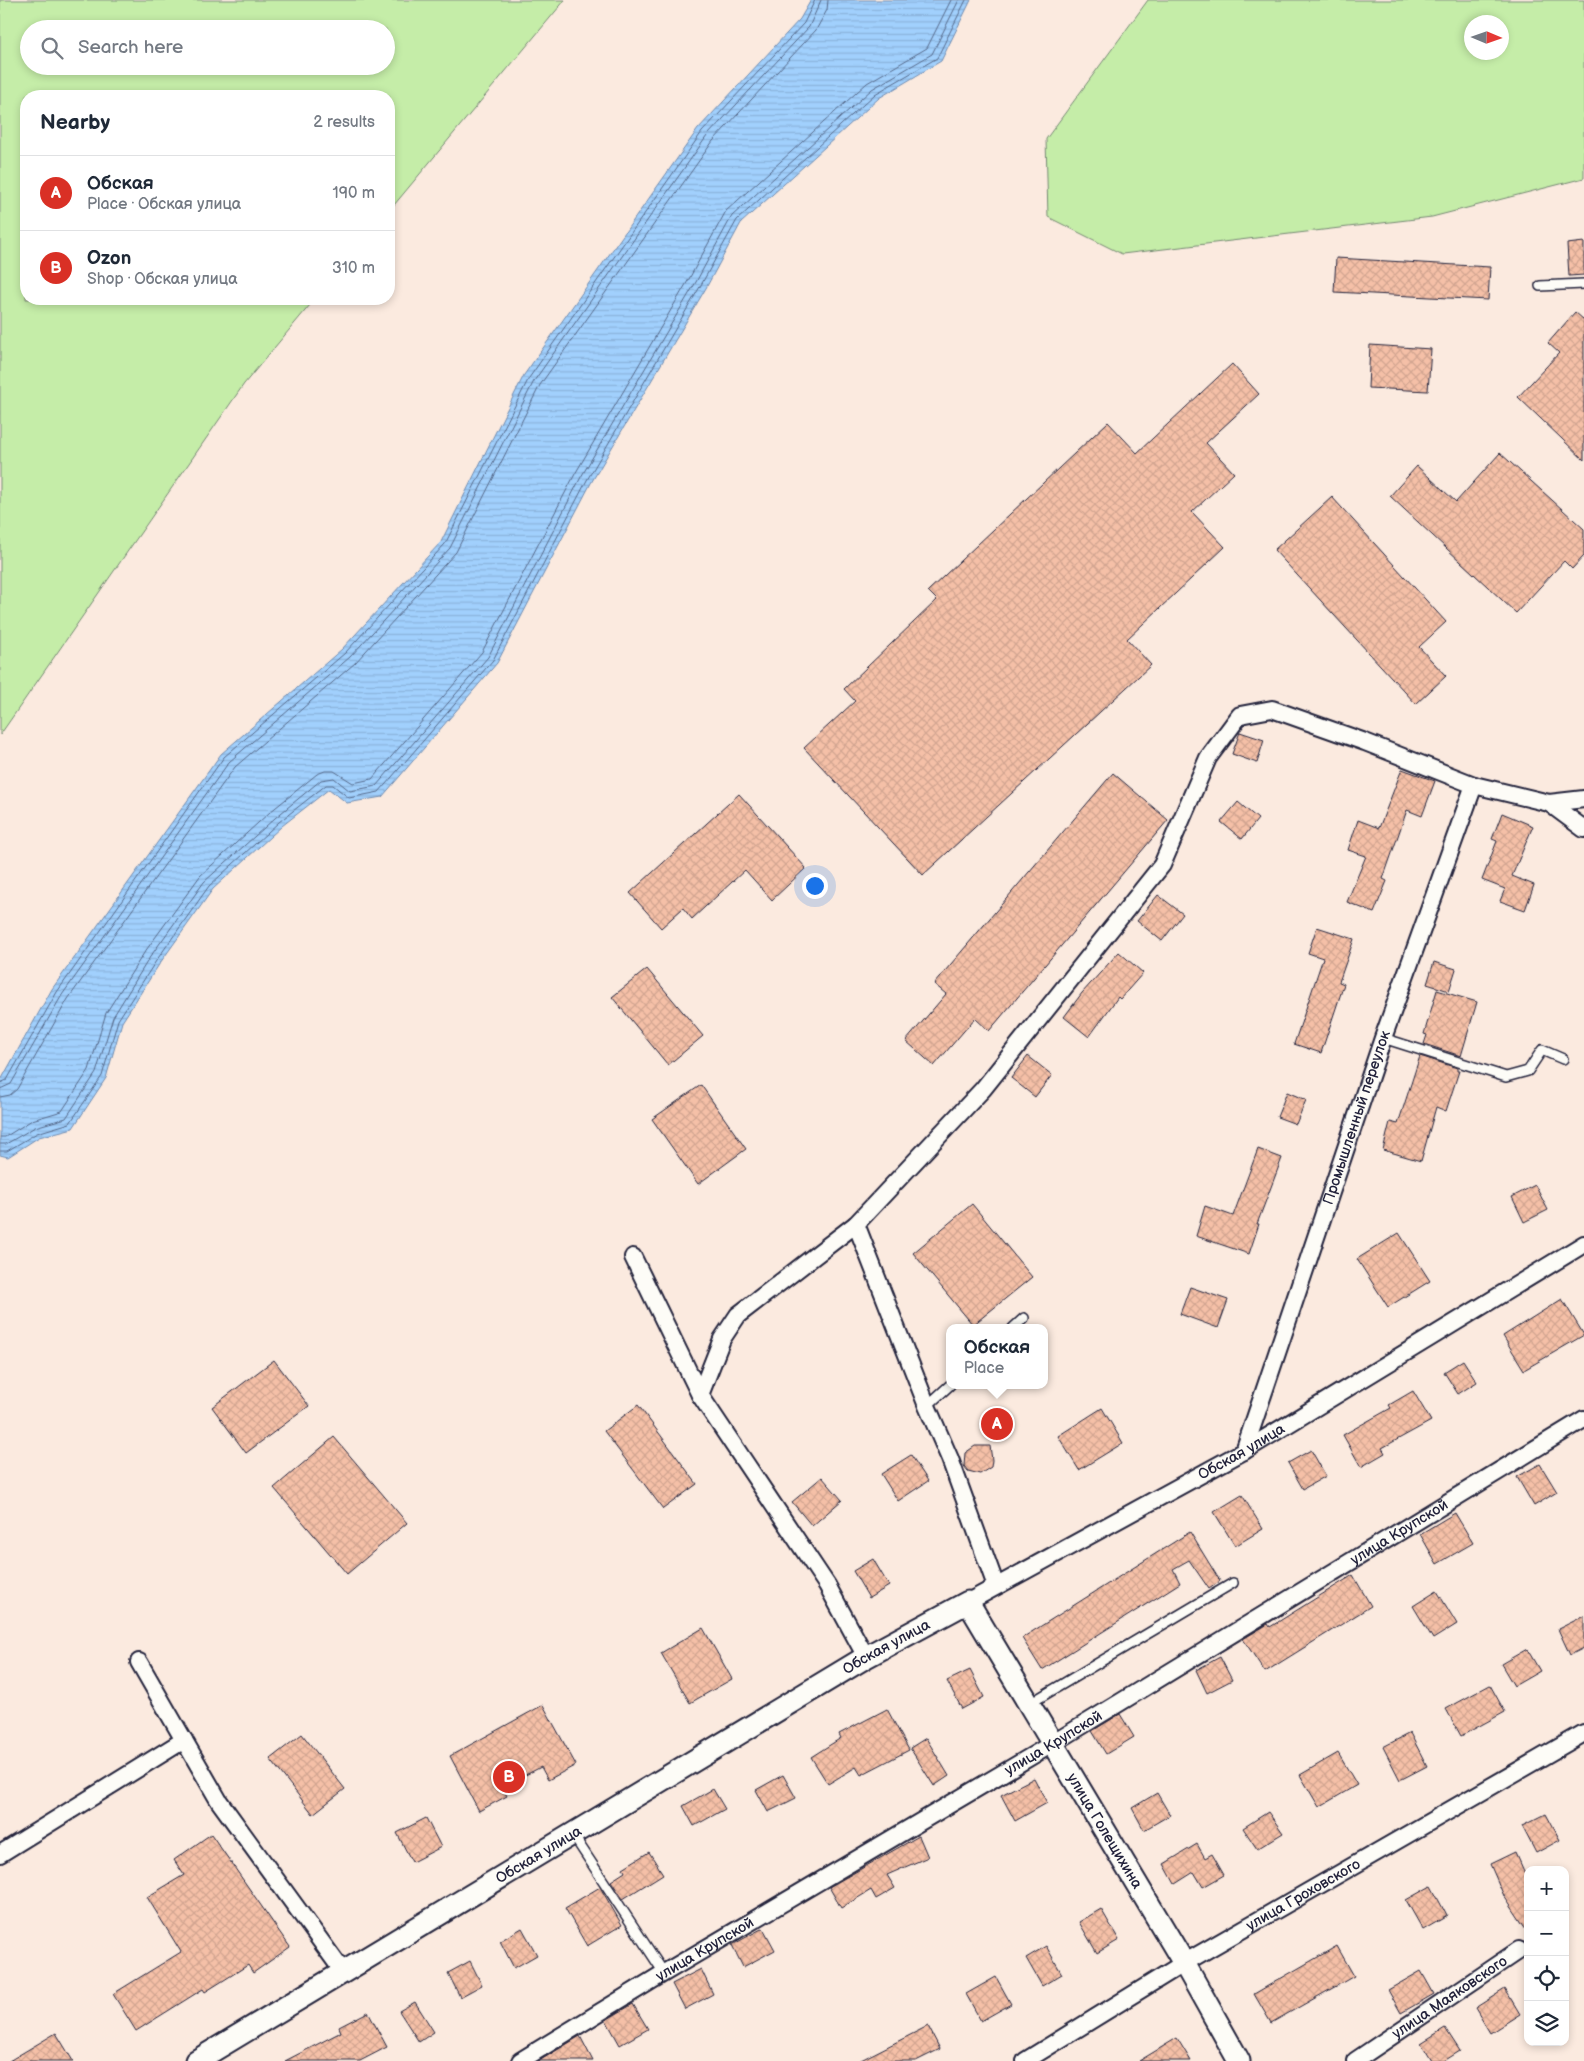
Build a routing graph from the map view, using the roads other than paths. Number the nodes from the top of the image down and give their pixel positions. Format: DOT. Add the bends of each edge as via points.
graph roads {
  1 [pos="1584,284"];
  2 [pos="1540,286"];
  3 [pos="1474,785"];
  4 [pos="1584,799"];
  5 [pos="1550,803"];
  6 [pos="1584,829"];
  7 [pos="1383,1038"];
  8 [pos="1563,1059"];
  9 [pos="856,1224"];
  10 [pos="1584,1244"];
  11 [pos="633,1257"];
  12 [pos="1024,1318"];
  13 [pos="1017,1324"];
  14 [pos="946,1389"];
  15 [pos="700,1395"];
  16 [pos="927,1406"];
  17 [pos="1584,1419"];
  18 [pos="1244,1451"];
  19 [pos="1233,1583"];
  20 [pos="996,1586"];
  21 [pos="968,1602"];
  22 [pos="866,1658"];
  23 [pos="139,1662"];
  24 [pos="1028,1704"];
  25 [pos="1583,1734"];
  26 [pos="184,1740"];
  27 [pos="1052,1744"];
  28 [pos="573,1834"];
  29 [pos="0,1854"];
  30 [pos="1519,1950"];
  31 [pos="1184,1963"];
  32 [pos="344,1973"];
  33 [pos="664,1973"];
  34 [pos="196,2061"];
  35 [pos="520,2061"];
  36 [pos="1025,2061"];
  37 [pos="1239,2061"];
  38 [pos="1355,2061"];
  1 -- 2 [label="lane"];
  3 -- 5 [label="street"];
  3 -- 7 [label="street, Промышленный переулок"];
  3 -- 9 [label="street" via="1272,709 1240,714 1208,758 1162,865 983,1089"];
  4 -- 5 [label="street"];
  5 -- 6 [label="street"];
  7 -- 8 [label="lane" via="1506,1077 1528,1071 1542,1050"];
  7 -- 18 [label="street, Промышленный переулок"];
  9 -- 15 [label="street" via="738,1315 722,1339"];
  9 -- 16 [label="street"];
  10 -- 18 [label="street, Обская улица"];
  11 -- 15 [label="street"];
  12 -- 13 [label="lane"];
  14 -- 16 [label="lane"];
  15 -- 22 [label="street" via="827,1585"];
  16 -- 20 [label="street" via="950,1459"];
  17 -- 27 [label="street, улица Крупской"];
  18 -- 20 [label="street, Обская улица"];
  19 -- 24 [label="lane"];
  20 -- 21 [label="street, Обская улица"];
  21 -- 22 [label="street, Обская улица"];
  21 -- 24 [label="street, улица Голещихина"];
  22 -- 28 [label="street, Обская улица"];
  23 -- 26 [label="street"];
  24 -- 27 [label="street, улица Голещихина"];
  25 -- 31 [label="street, улица Гроховского"];
  26 -- 29 [label="street"];
  26 -- 32 [label="street" via="219,1801"];
  27 -- 31 [label="street, улица Голещихина"];
  27 -- 33 [label="street, улица Крупской"];
  28 -- 32 [label="street, Обская улица"];
  28 -- 33 [label="lane"];
  30 -- 38 [label="street, улица Маяковского"];
  31 -- 36 [label="street, улица Гроховского"];
  31 -- 37 [label="street, улица Голещихина"];
  32 -- 34 [label="street, Обская улица"];
  33 -- 35 [label="street, улица Крупской"];
}
